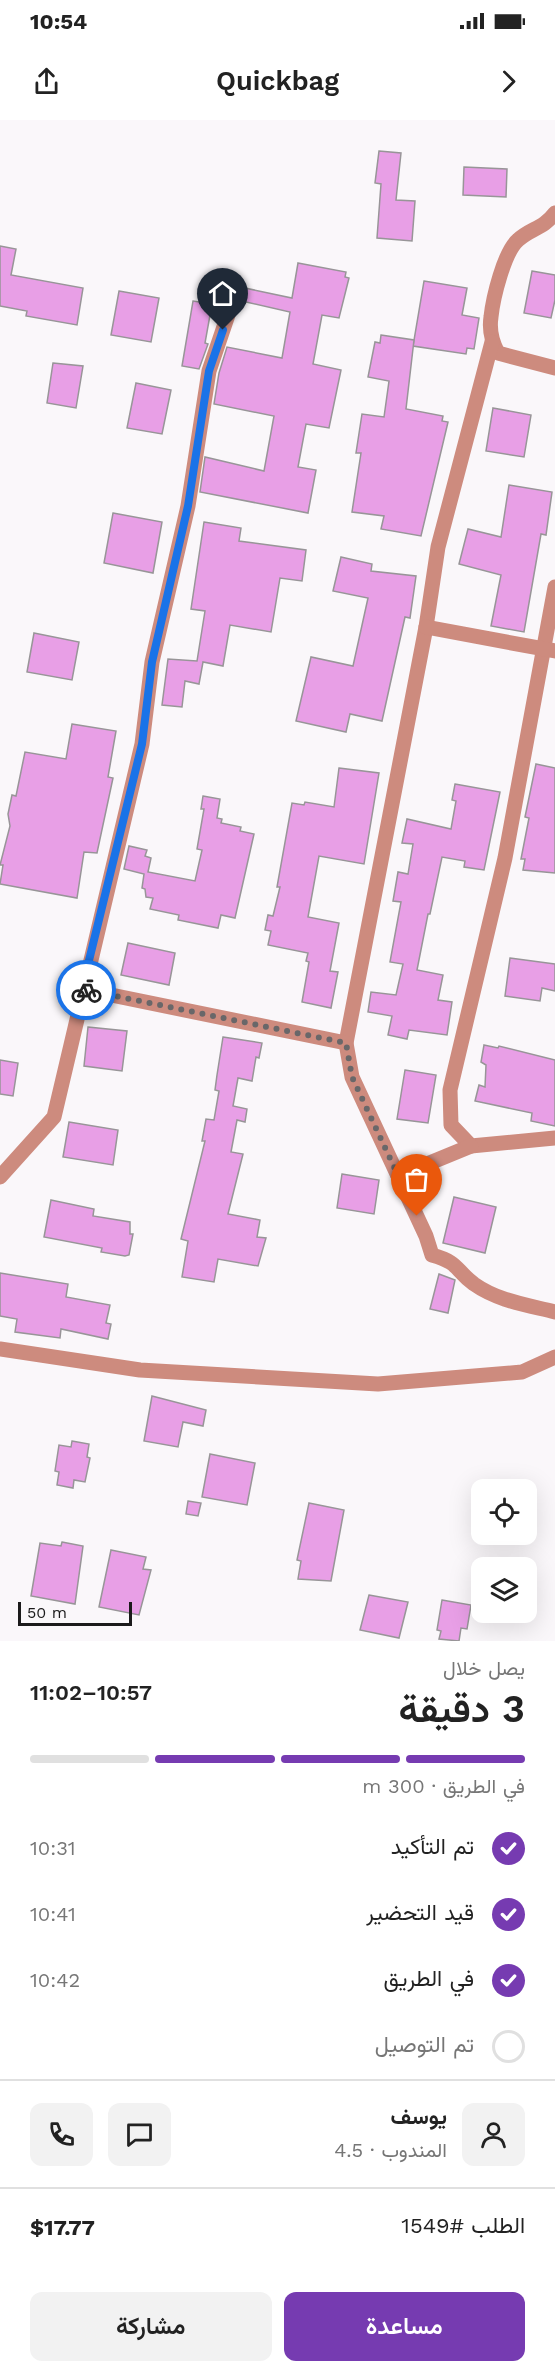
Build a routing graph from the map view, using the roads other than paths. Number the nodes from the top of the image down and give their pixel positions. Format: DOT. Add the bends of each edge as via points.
graph roads {
  1 [pos="555,213"];
  2 [pos="230,309"];
  3 [pos="492,342"];
  4 [pos="555,368"];
  5 [pos="555,587"];
  6 [pos="426,627"];
  7 [pos="548,650"];
  8 [pos="82,989"];
  9 [pos="346,1043"];
  10 [pos="555,1138"];
  11 [pos="471,1146"];
  12 [pos="398,1176"];
  13 [pos="0,1177"];
  14 [pos="555,1312"];
  15 [pos="0,1349"];
  16 [pos="555,1357"];
  1 -- 3 [label="street" via="545,226 518,239 507,254 490,317"];
  2 -- 8 [label="street" via="209,371 188,506 152,662 142,744"];
  3 -- 4 [label="street" via="498,352"];
  3 -- 6 [label="street" via="438,547"];
  5 -- 7 [label="street"];
  6 -- 7 [label="street"];
  6 -- 9 [label="street"];
  7 -- 11 [label="street" via="505,858 450,1090 452,1125"];
  8 -- 9 [label="street"];
  8 -- 13 [label="street" via="54,1117"];
  9 -- 12 [label="street" via="352,1077"];
  10 -- 11 [label="street"];
  11 -- 12 [label="street"];
  12 -- 14 [label="street" via="432,1254 451,1260 473,1283 505,1300"];
  15 -- 16 [label="street" via="140,1370 378,1384 522,1372"];
}
